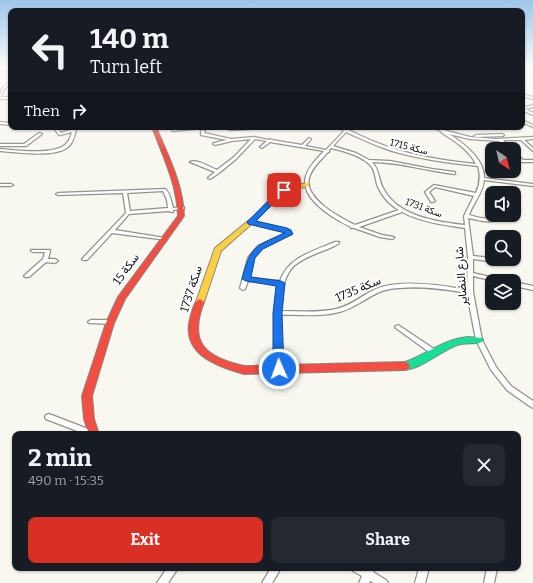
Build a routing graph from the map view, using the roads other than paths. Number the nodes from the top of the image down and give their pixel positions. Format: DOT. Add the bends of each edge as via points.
graph roads {
  1 [pos="57,130"];
  2 [pos="71,130"];
  3 [pos="74,130"];
  4 [pos="155,130"];
  5 [pos="203,130"];
  6 [pos="439,130"];
  7 [pos="446,130"];
  8 [pos="231,131"];
  9 [pos="345,131"];
  10 [pos="40,134"];
  11 [pos="502,135"];
  12 [pos="254,138"];
  13 [pos="456,138"];
  14 [pos="533,138"];
  15 [pos="239,139"];
  16 [pos="309,139"];
  17 [pos="522,139"];
  18 [pos="232,140"];
  19 [pos="270,140"];
  20 [pos="500,140"];
  21 [pos="215,144"];
  22 [pos="0,145"];
  23 [pos="262,147"];
  24 [pos="302,147"];
  25 [pos="332,147"];
  26 [pos="0,150"];
  27 [pos="533,150"];
  28 [pos="328,151"];
  29 [pos="521,160"];
  30 [pos="368,161"];
  31 [pos="533,161"];
  32 [pos="192,162"];
  33 [pos="478,165"];
  34 [pos="218,172"];
  35 [pos="454,173"];
  36 [pos="270,176"];
  37 [pos="210,178"];
  38 [pos="482,179"];
  39 [pos="0,185"];
  40 [pos="11,185"];
  41 [pos="307,185"];
  42 [pos="533,185"];
  43 [pos="289,188"];
  44 [pos="125,191"];
  45 [pos="58,194"];
  46 [pos="477,195"];
  47 [pos="433,201"];
  48 [pos="182,208"];
  49 [pos="171,210"];
  50 [pos="403,210"];
  51 [pos="128,213"];
  52 [pos="466,216"];
  53 [pos="485,219"];
  54 [pos="251,222"];
  55 [pos="352,227"];
  56 [pos="466,227"];
  57 [pos="111,231"];
  58 [pos="392,238"];
  59 [pos="165,239"];
  60 [pos="337,243"];
  61 [pos="33,251"];
  62 [pos="471,256"];
  63 [pos="485,258"];
  64 [pos="85,259"];
  65 [pos="44,260"];
  66 [pos="56,261"];
  67 [pos="470,274"];
  68 [pos="27,276"];
  69 [pos="485,277"];
  70 [pos="246,279"];
  71 [pos="281,283"];
  72 [pos="521,285"];
  73 [pos="243,288"];
  74 [pos="533,288"];
  75 [pos="470,292"];
  76 [pos="277,313"];
  77 [pos="91,322"];
  78 [pos="110,322"];
  79 [pos="398,327"];
  80 [pos="478,340"];
  81 [pos="435,353"];
  82 [pos="279,369"];
  83 [pos="533,405"];
  84 [pos="49,417"];
  85 [pos="85,431"];
  86 [pos="92,431"];
  87 [pos="171,571"];
  88 [pos="274,571"];
  89 [pos="423,571"];
  90 [pos="491,571"];
  91 [pos="367,575"];
  92 [pos="162,583"];
  93 [pos="267,583"];
  94 [pos="383,583"];
  95 [pos="420,583"];
  96 [pos="489,583"];
  1 -- 2 [label="street" via="60,134"];
  3 -- 26 [label="street" via="68,145 60,150"];
  4 -- 48 [label="street"];
  5 -- 18 [label="street" via="202,134"];
  6 -- 13 [label="street"];
  7 -- 11 [label="street" via="480,136"];
  8 -- 15 [label="street"];
  9 -- 25 [label="street"];
  9 -- 33 [label="street, سكة 1715" via="408,156"];
  10 -- 22 [label="street" via="25,145"];
  12 -- 15 [label="street"];
  12 -- 19 [label="street"];
  12 -- 34 [label="street" via="236,158"];
  13 -- 20 [label="street"];
  13 -- 33 [label="street" via="467,148"];
  14 -- 17 [label="street"];
  15 -- 18 [label="street"];
  16 -- 24 [label="street"];
  17 -- 20 [label="street"];
  17 -- 27 [label="street"];
  18 -- 21 [label="street"];
  19 -- 23 [label="street"];
  19 -- 24 [label="street"];
  24 -- 28 [label="street"];
  25 -- 28 [label="street"];
  25 -- 30 [label="street" via="353,153"];
  28 -- 41 [label="street" via="308,174"];
  29 -- 31 [label="street"];
  30 -- 35 [label="street" via="384,160 437,172"];
  30 -- 50 [label="street, سكة 1731" via="374,167 380,187 392,203"];
  32 -- 34 [label="street"];
  33 -- 38 [label="street"];
  34 -- 37 [label="street"];
  36 -- 43 [label="street"];
  38 -- 42 [label="street"];
  38 -- 46 [label="street, شارع النضاير"];
  39 -- 40 [label="street"];
  41 -- 43 [label="street, سكة 1737"];
  41 -- 55 [label="street" via="312,196 322,206"];
  43 -- 54 [label="street, سكة 1737" via="280,192"];
  44 -- 45 [label="street"];
  44 -- 49 [label="street" via="165,190"];
  44 -- 51 [label="street"];
  46 -- 47 [label="street" via="434,186 428,192"];
  46 -- 52 [label="street, شارع النضاير"];
  48 -- 49 [label="street"];
  48 -- 59 [label="street, سكة 15" via="181,216"];
  49 -- 51 [label="street"];
  50 -- 55 [label="street"];
  50 -- 56 [label="street, سكة 1731" via="427,219"];
  51 -- 57 [label="street"];
  52 -- 53 [label="street"];
  52 -- 56 [label="street, شارع النضاير"];
  54 -- 70 [label="street" via="284,230 289,234 260,247 251,258"];
  54 -- 82 [label="street, سكة 1737" via="215,256 194,319 195,343 208,357 225,366 244,370"];
  55 -- 58 [label="street" via="369,234"];
  56 -- 62 [label="street, شارع النضاير"];
  57 -- 59 [label="street"];
  57 -- 64 [label="street"];
  59 -- 78 [label="street, سكة 15" via="121,299"];
  60 -- 71 [label="street" via="290,266"];
  61 -- 65 [label="street" via="48,251"];
  62 -- 63 [label="street"];
  62 -- 67 [label="street, شارع النضاير"];
  65 -- 66 [label="street"];
  65 -- 68 [label="street"];
  67 -- 69 [label="street"];
  67 -- 75 [label="street, شارع النضاير"];
  70 -- 71 [label="street"];
  70 -- 73 [label="street"];
  71 -- 76 [label="street"];
  72 -- 74 [label="street"];
  75 -- 76 [label="street, سكة 1735" via="426,285 400,286 383,288 344,309 328,312"];
  75 -- 80 [label="street, شارع النضاير"];
  76 -- 82 [label="street"];
  77 -- 78 [label="street"];
  78 -- 86 [label="street, سكة 15" via="87,396"];
  79 -- 81 [label="street"];
  80 -- 81 [label="street, سكة 1737" via="462,340 449,344"];
  80 -- 83 [label="street, شارع النضاير" via="493,368 510,388"];
  81 -- 82 [label="street, سكة 1737" via="415,364 398,367"];
  84 -- 85 [label="street, سكة 15"];
  87 -- 92 [label="street"];
  88 -- 93 [label="street"];
  89 -- 95 [label="street"];
  90 -- 96 [label="street"];
  91 -- 94 [label="street"];
}
